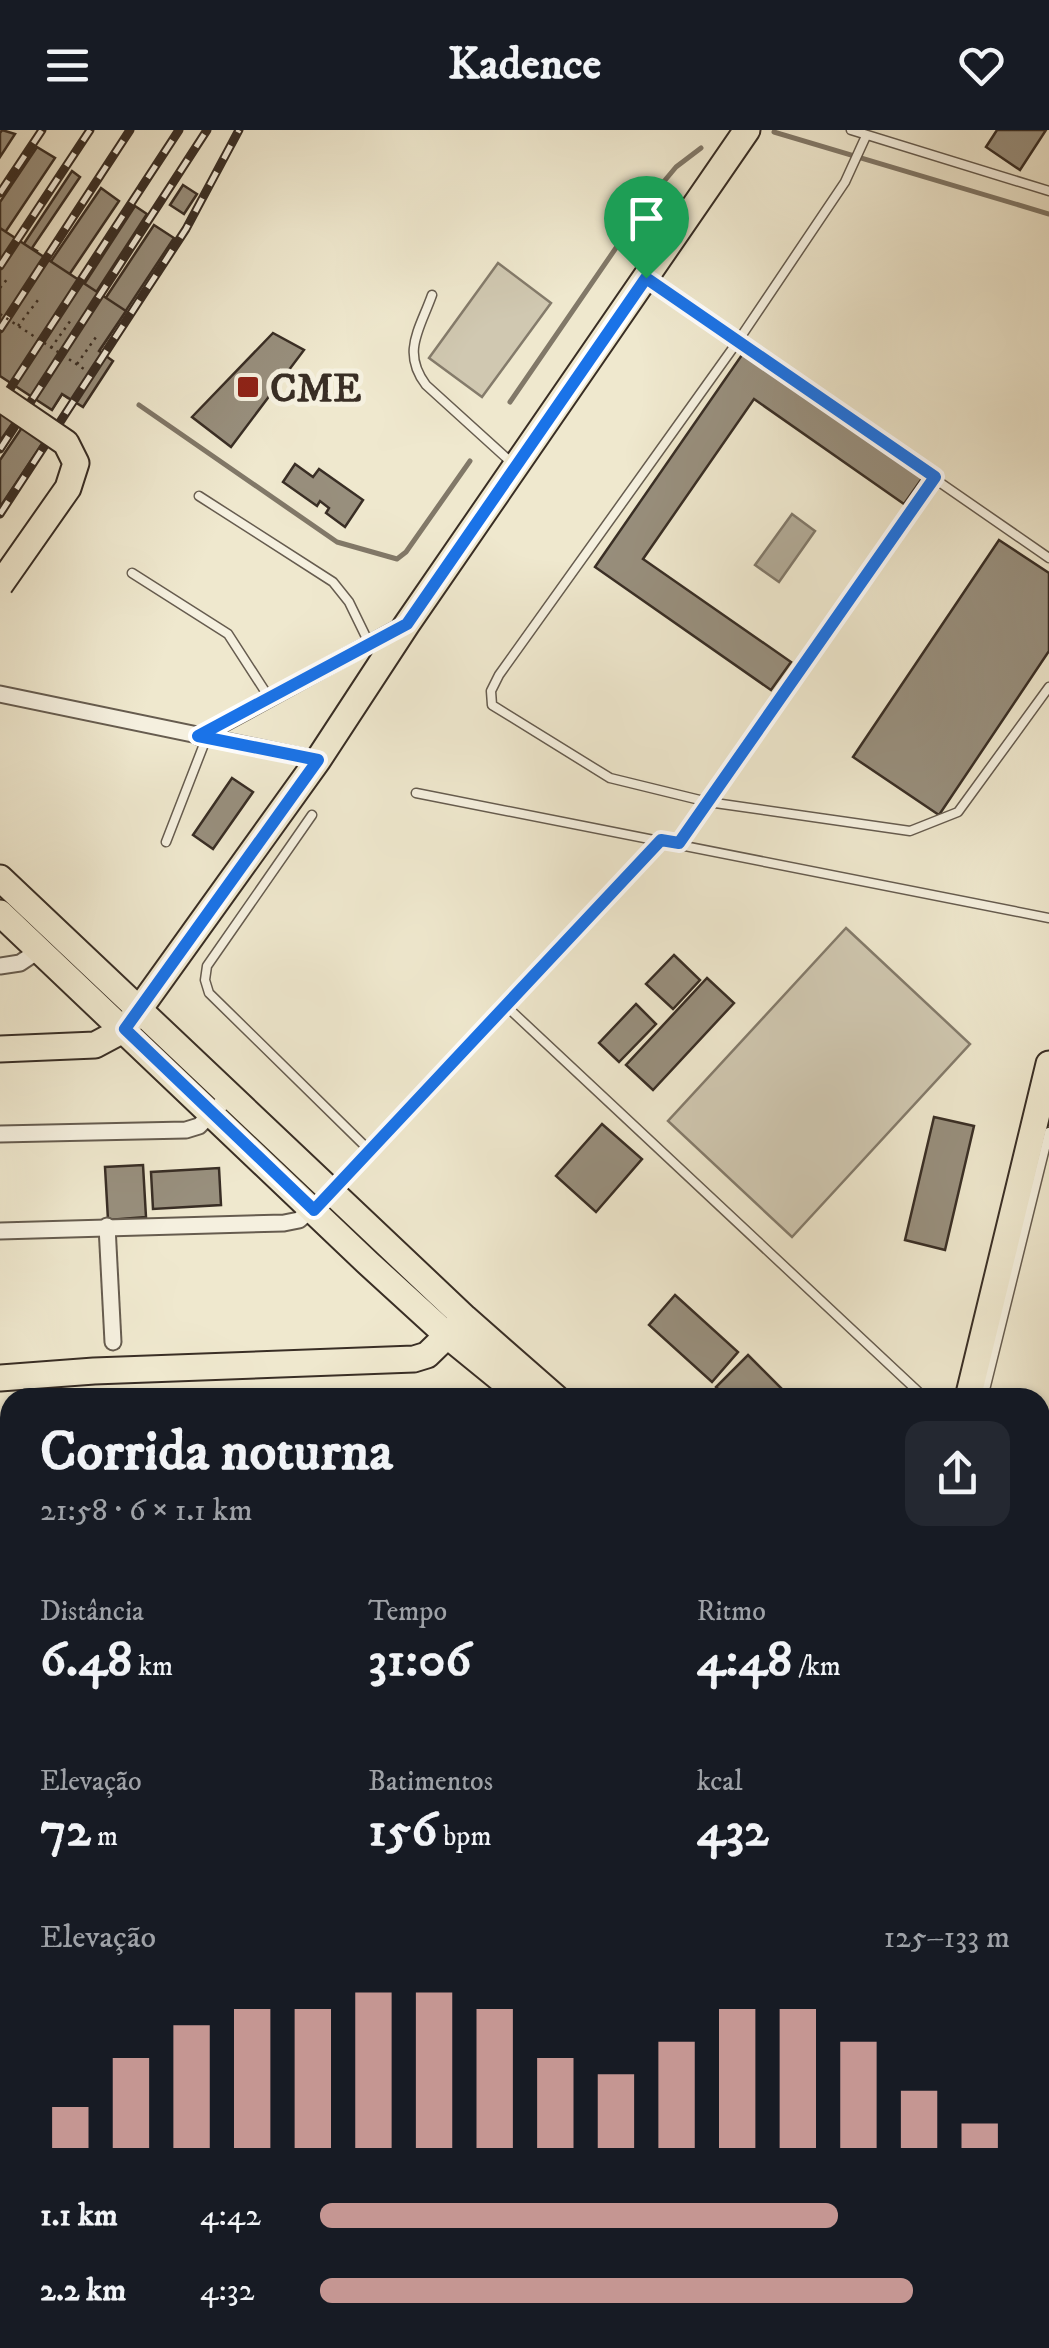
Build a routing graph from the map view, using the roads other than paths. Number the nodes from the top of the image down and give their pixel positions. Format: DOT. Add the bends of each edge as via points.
graph roads {
  1 [pos="747,130"];
  2 [pos="851,130"];
  3 [pos="866,136"];
  4 [pos="1049,191"];
  5 [pos="646,278"];
  6 [pos="432,294"];
  7 [pos="738,342"];
  8 [pos="0,398"];
  9 [pos="517,467"];
  10 [pos="935,477"];
  11 [pos="199,496"];
  12 [pos="1049,558"];
  13 [pos="132,574"];
  14 [pos="0,585"];
  15 [pos="407,624"];
  16 [pos="369,643"];
  17 [pos="1049,687"];
  18 [pos="0,694"];
  19 [pos="270,699"];
  20 [pos="202,737"];
  21 [pos="318,760"];
  22 [pos="416,793"];
  23 [pos="708,802"];
  24 [pos="312,815"];
  25 [pos="661,840"];
  26 [pos="166,842"];
  27 [pos="679,843"];
  28 [pos="0,878"];
  29 [pos="0,913"];
  30 [pos="1049,918"];
  31 [pos="38,951"];
  32 [pos="0,966"];
  33 [pos="505,1006"];
  34 [pos="133,1019"];
  35 [pos="0,1049"];
  36 [pos="1049,1064"];
  37 [pos="230,1094"];
  38 [pos="213,1114"];
  39 [pos="1049,1132"];
  40 [pos="0,1134"];
  41 [pos="368,1149"];
  42 [pos="332,1190"];
  43 [pos="314,1210"];
  44 [pos="107,1226"];
  45 [pos="0,1232"];
  46 [pos="457,1327"];
  47 [pos="113,1342"];
  48 [pos="0,1378"];
  49 [pos="515,1388"];
  50 [pos="542,1388"];
  51 [pos="914,1388"];
  52 [pos="970,1388"];
  53 [pos="985,1388"];
  1 -- 5 [label="main road"];
  2 -- 3 [label="lane"];
  3 -- 4 [label="lane"];
  3 -- 7 [label="lane" via="850,172"];
  5 -- 7 [label="lane"];
  5 -- 9 [label="main road"];
  6 -- 9 [label="lane" via="411,352 414,370"];
  7 -- 10 [label="lane"];
  7 -- 23 [label="lane" via="491,690 492,705 610,778"];
  8 -- 14 [label="main road, bridge" via="66,442 76,468"];
  9 -- 15 [label="main road"];
  10 -- 12 [label="lane"];
  10 -- 23 [label="lane"];
  11 -- 16 [label="lane" via="333,582"];
  13 -- 19 [label="lane" via="228,634"];
  15 -- 16 [label="street"];
  15 -- 21 [label="main road"];
  16 -- 19 [label="street"];
  17 -- 23 [label="lane" via="958,812 910,831"];
  18 -- 20 [label="street"];
  19 -- 20 [label="street"];
  20 -- 21 [label="street"];
  20 -- 26 [label="lane"];
  21 -- 34 [label="main road"];
  22 -- 25 [label="lane"];
  23 -- 27 [label="lane"];
  24 -- 41 [label="lane" via="207,966 205,980 210,993"];
  25 -- 27 [label="lane"];
  25 -- 33 [label="lane"];
  27 -- 30 [label="lane"];
  28 -- 34 [label="main road"];
  29 -- 31 [label="main road"];
  31 -- 32 [label="street"];
  31 -- 34 [label="main road"];
  33 -- 41 [label="lane"];
  33 -- 51 [label="lane"];
  34 -- 35 [label="main road" via="95,1045"];
  34 -- 37 [label="main road"];
  34 -- 38 [label="main road"];
  36 -- 52 [label="main road"];
  37 -- 38 [label="street"];
  37 -- 42 [label="main road"];
  38 -- 40 [label="street" via="186,1130"];
  38 -- 43 [label="main road"];
  39 -- 53 [label="lane"];
  41 -- 42 [label="lane"];
  42 -- 43 [label="street"];
  42 -- 46 [label="main road"];
  43 -- 44 [label="street" via="284,1224"];
  43 -- 46 [label="main road"];
  44 -- 45 [label="street"];
  44 -- 47 [label="street"];
  46 -- 48 [label="main road" via="414,1359"];
  46 -- 49 [label="main road"];
  46 -- 50 [label="main road"];
}
